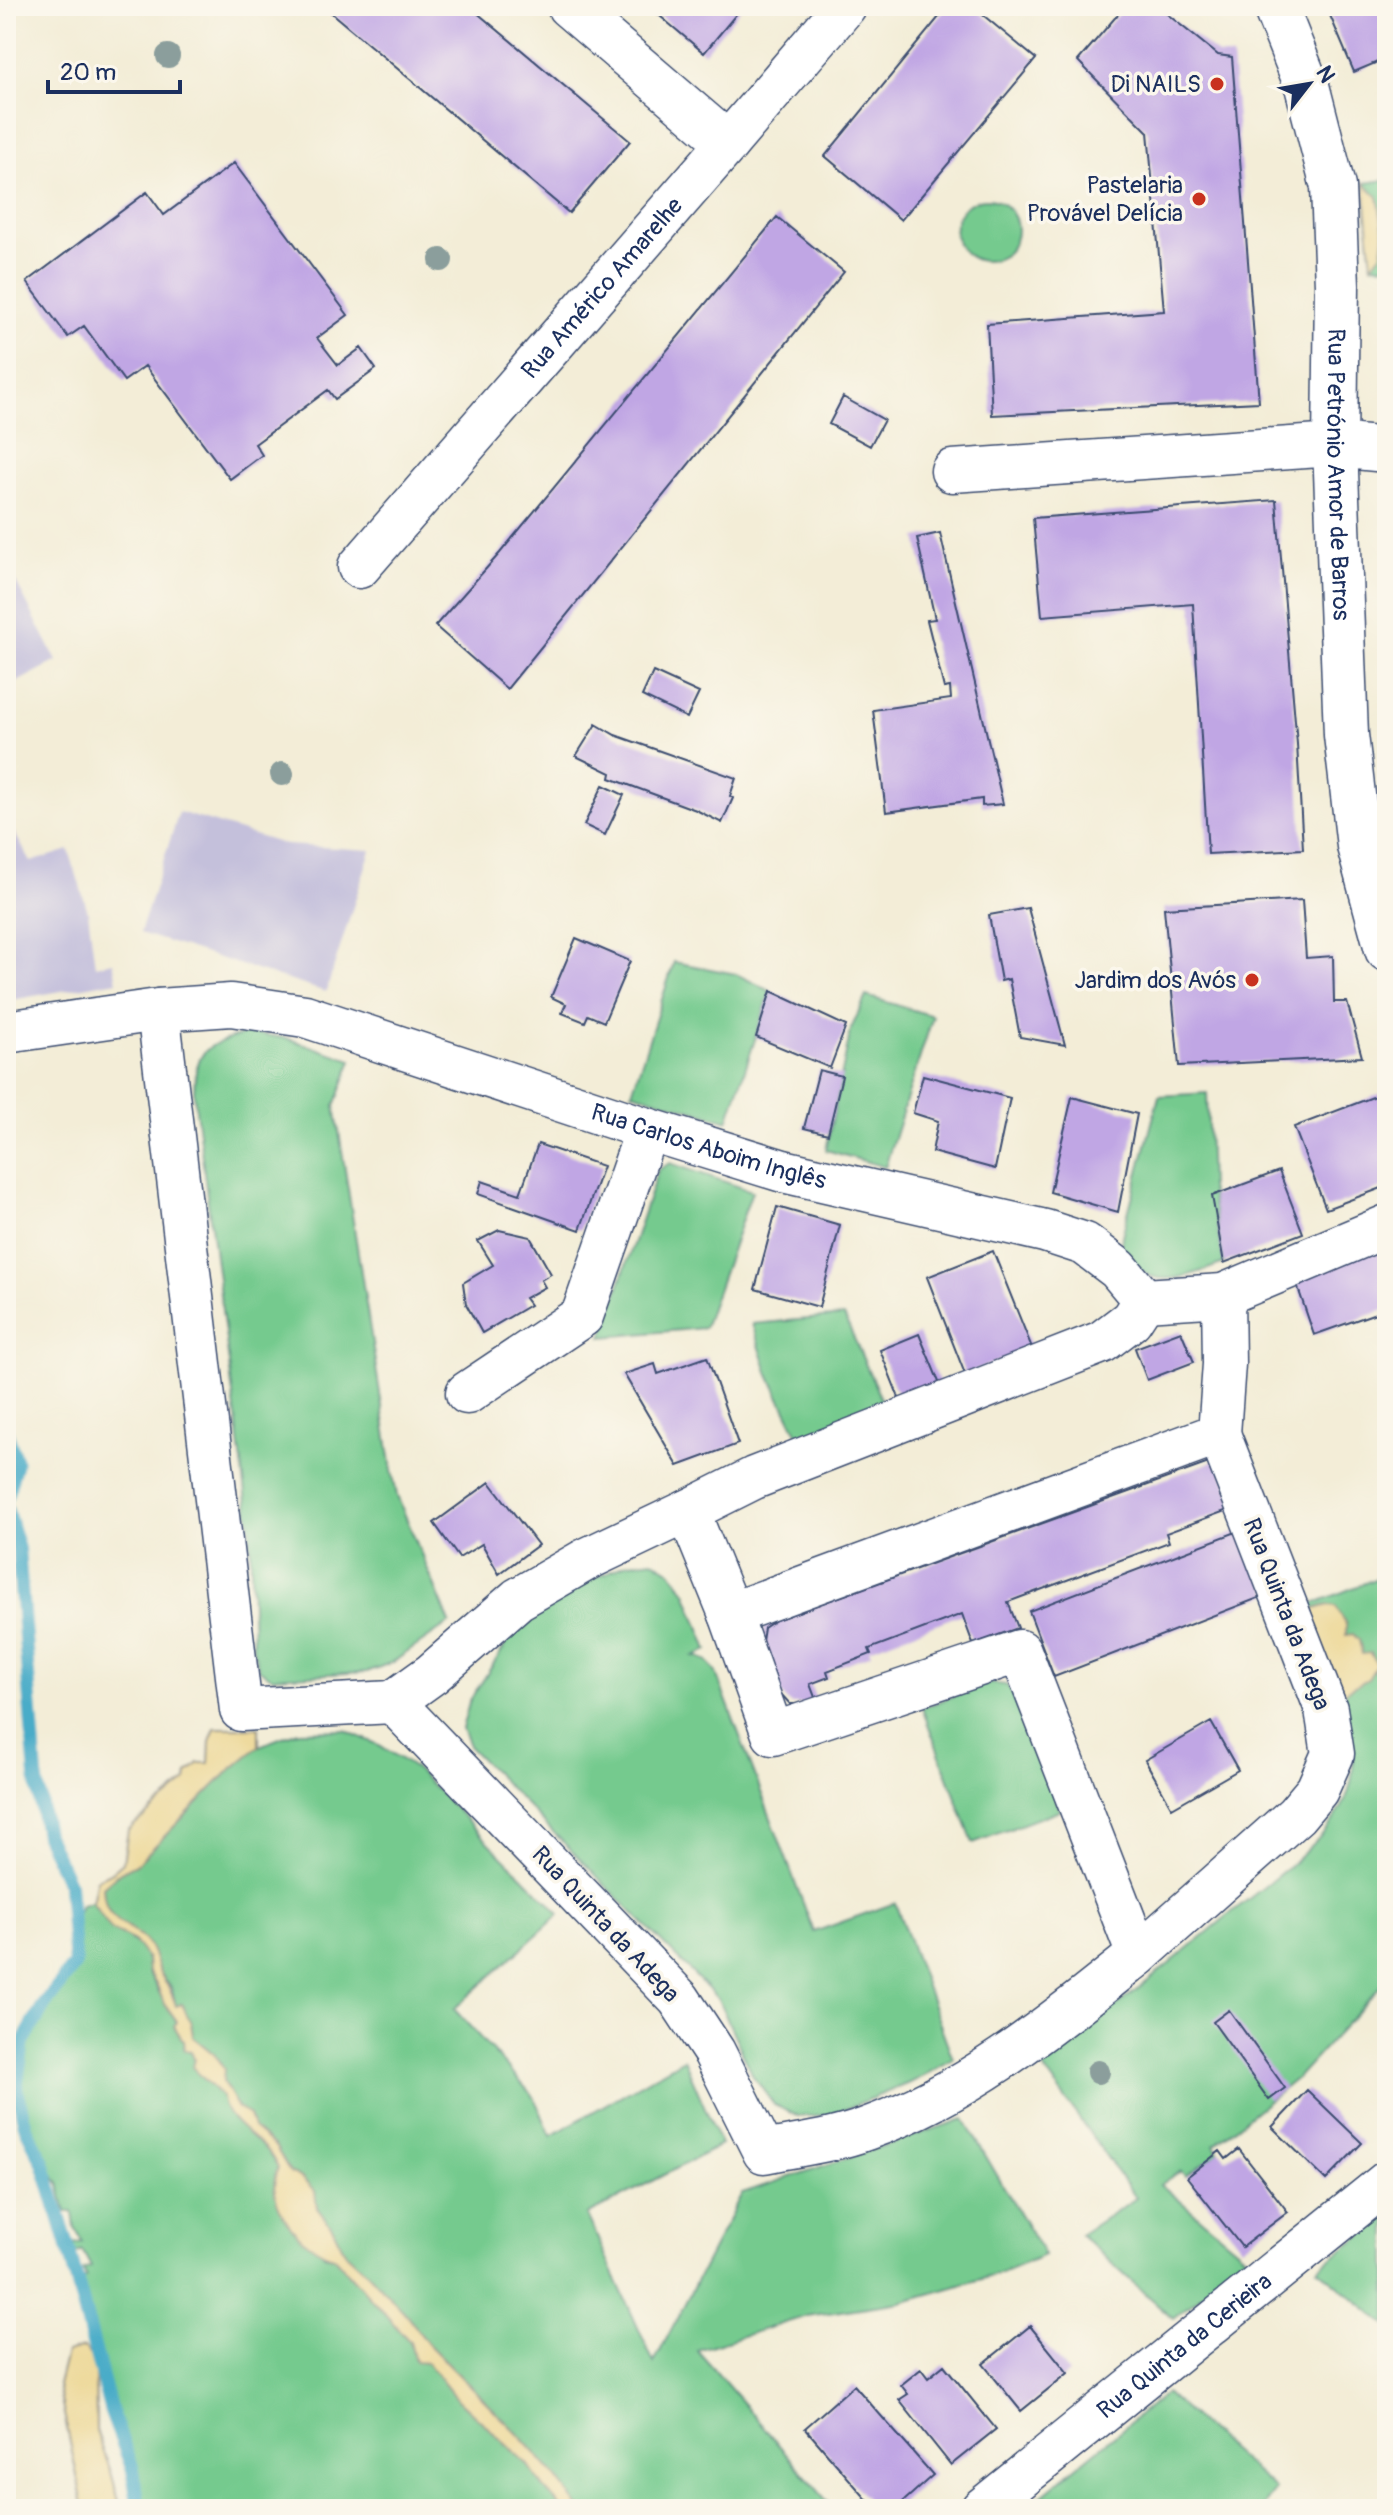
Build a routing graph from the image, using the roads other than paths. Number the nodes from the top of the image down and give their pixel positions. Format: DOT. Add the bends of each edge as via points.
graph roads {
  1 [pos="568,6"];
  2 [pos="845,6"];
  3 [pos="1275,6"];
  4 [pos="728,143"];
  5 [pos="1335,445"];
  6 [pos="1387,450"];
  7 [pos="952,471"];
  8 [pos="359,567"];
  9 [pos="1387,949"];
  10 [pos="158,1010"];
  11 [pos="6,1032"];
  12 [pos="647,1129"];
  13 [pos="1387,1226"];
  14 [pos="1223,1295"];
  15 [pos="1144,1300"];
  16 [pos="467,1393"];
  17 [pos="1219,1434"];
  18 [pos="688,1511"];
  19 [pos="730,1614"];
  20 [pos="393,1702"];
  21 [pos="1138,1955"];
  22 [pos="1387,2182"];
  23 [pos="982,2509"];
  1 -- 4 [label="street"];
  2 -- 4 [label="street, Rua Américo Amarelhe"];
  3 -- 5 [label="street, Rua Petrónio Amor de Barros" via="1307,86 1333,187"];
  4 -- 8 [label="street, Rua Américo Amarelhe"];
  5 -- 6 [label="street"];
  5 -- 7 [label="street"];
  5 -- 9 [label="street, Rua Petrónio Amor de Barros" via="1346,735 1359,846"];
  10 -- 11 [label="street, Rua Carlos Aboim Inglês"];
  10 -- 12 [label="street, Rua Carlos Aboim Inglês" via="231,1005 305,1016"];
  10 -- 20 [label="street" via="241,1710"];
  12 -- 15 [label="street, Rua Carlos Aboim Inglês" via="783,1171 1085,1244 1118,1269"];
  12 -- 16 [label="street" via="582,1316"];
  13 -- 14 [label="street"];
  14 -- 15 [label="street"];
  14 -- 17 [label="street"];
  15 -- 18 [label="street" via="1131,1320 1102,1342 754,1478"];
  17 -- 19 [label="street"];
  17 -- 21 [label="street, Rua Quinta da Adega" via="1326,1709 1333,1754 1317,1790 1296,1815"];
  18 -- 19 [label="street"];
  18 -- 20 [label="street" via="518,1599"];
  19 -- 21 [label="street" via="773,1734 1020,1651"];
  20 -- 21 [label="street, Rua Quinta da Adega" via="679,1999 714,2052 764,2152 864,2130 942,2096 1004,2058"];
  22 -- 23 [label="street, Rua Quinta da Cerieira"];
}
